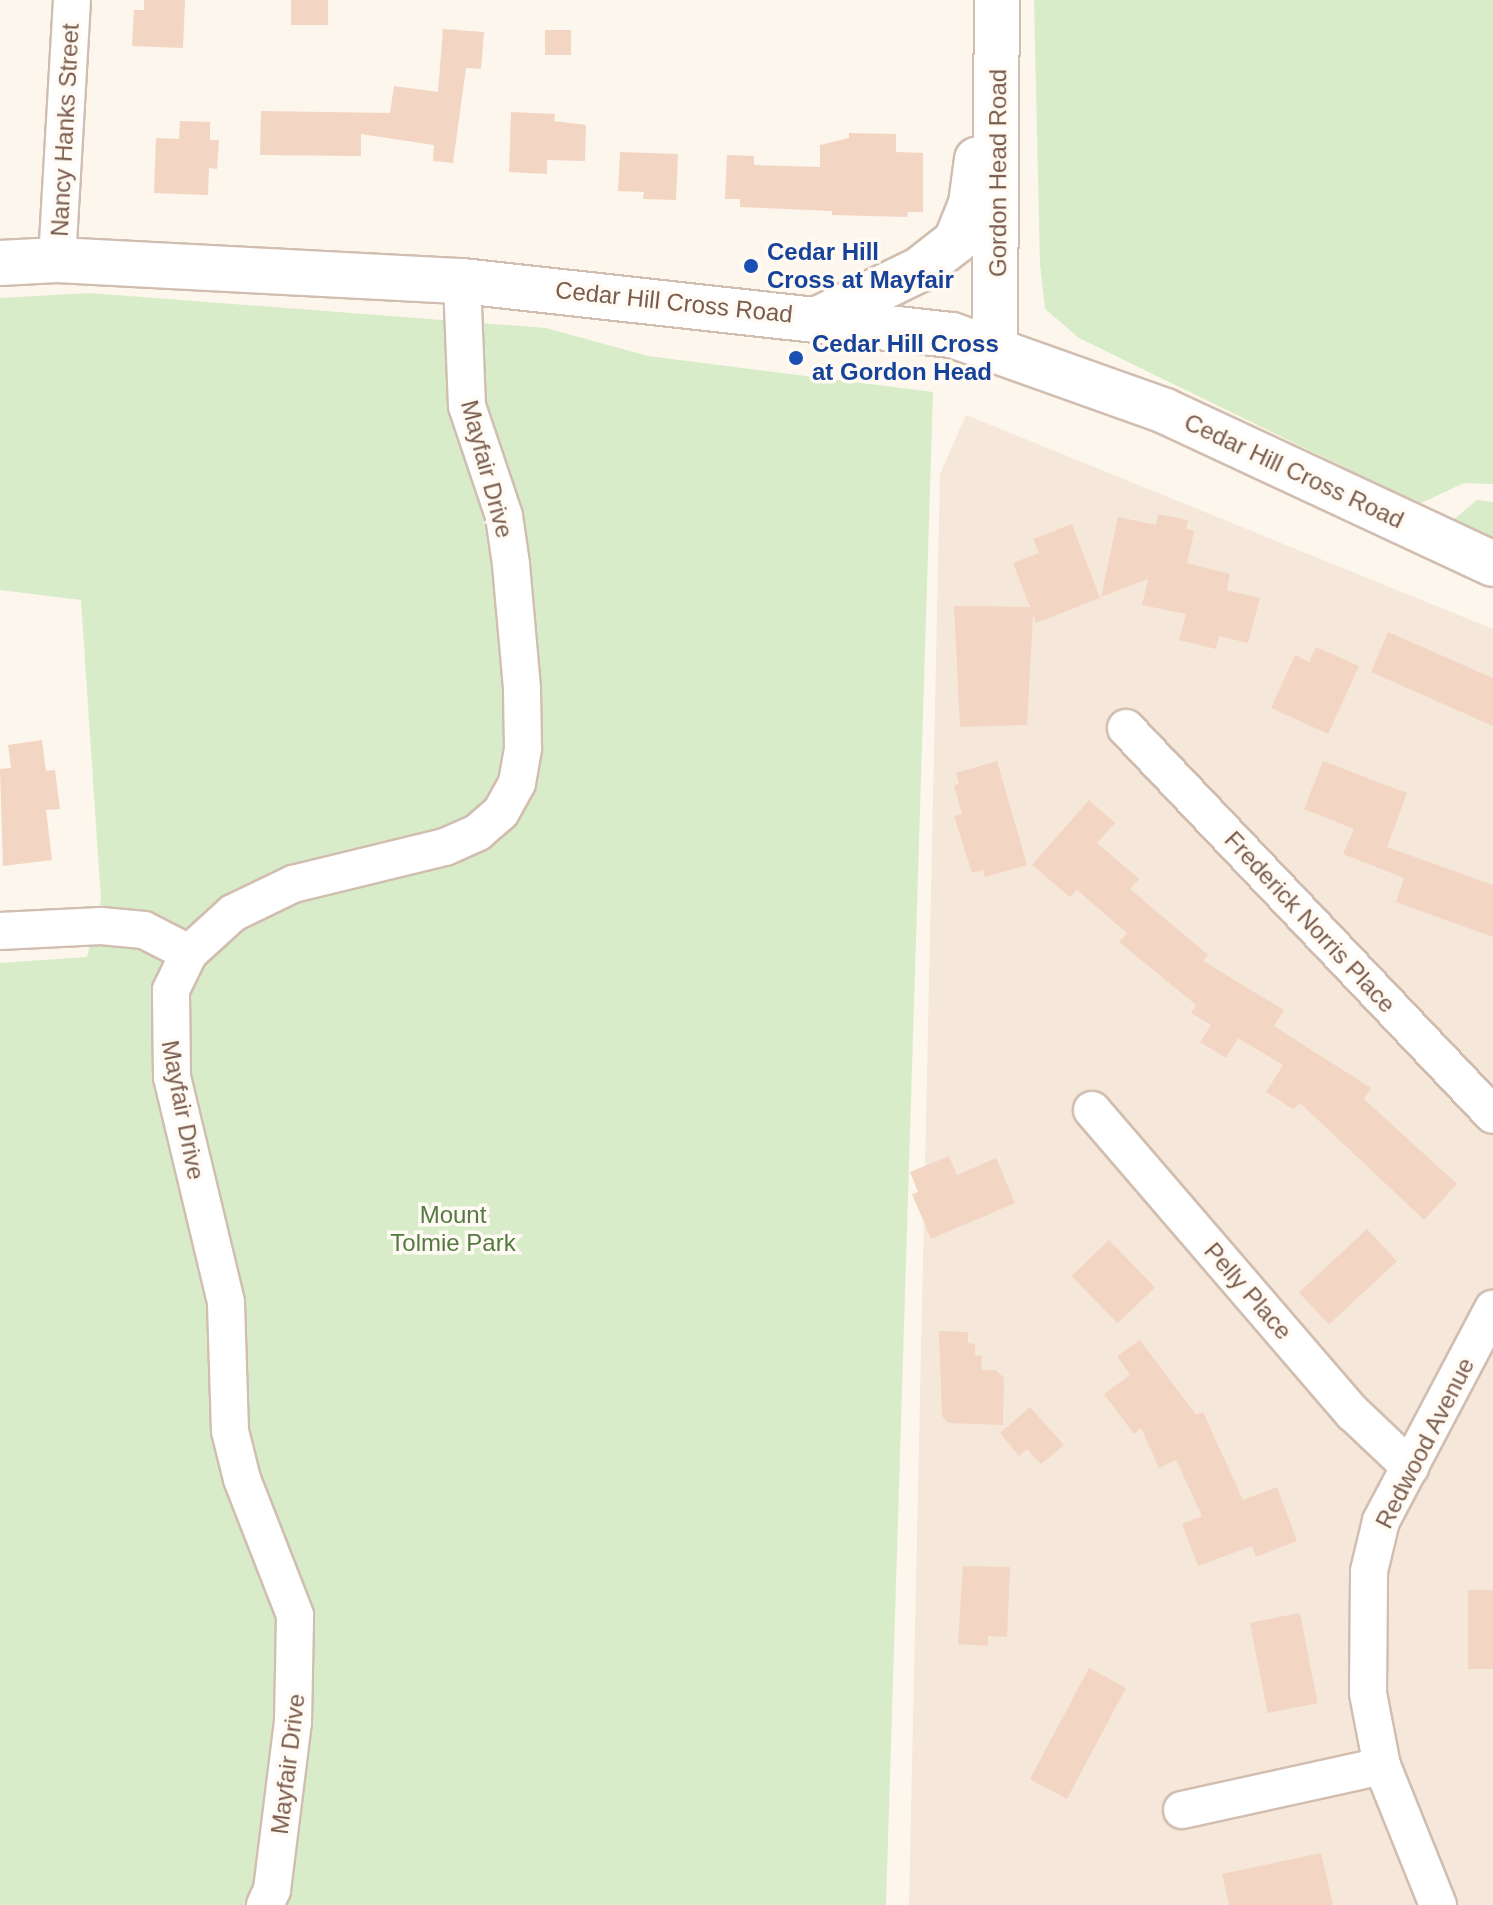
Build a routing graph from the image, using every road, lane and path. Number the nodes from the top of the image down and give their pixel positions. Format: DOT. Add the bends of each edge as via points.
graph roads {
  1 [pos="72,0"];
  2 [pos="997,0"];
  3 [pos="996,118"];
  4 [pos="57,260"];
  5 [pos="0,263"];
  6 [pos="462,281"];
  7 [pos="822,317"];
  8 [pos="995,347"];
  9 [pos="1493,564"];
  10 [pos="1126,728"];
  11 [pos="0,931"];
  12 [pos="189,953"];
  13 [pos="1092,1110"];
  14 [pos="1493,1115"];
  15 [pos="1493,1309"];
  16 [pos="1410,1467"];
  17 [pos="1382,1766"];
  18 [pos="1182,1810"];
  19 [pos="265,1905"];
  20 [pos="1438,1905"];
  1 -- 4 [label="street, Nancy Hanks Street"];
  2 -- 3 [label="main road, Gordon Head Road"];
  3 -- 7 [label="main road" via="972,168 971,204 956,241 919,270"];
  3 -- 8 [label="main road, Gordon Head Road"];
  4 -- 5 [label="main road, Cedar Hill Cross Road"];
  4 -- 6 [label="main road, Cedar Hill Cross Road"];
  6 -- 7 [label="main road, Cedar Hill Cross Road"];
  6 -- 12 [label="street, Mayfair Drive" via="467,406 504,516 514,595 523,718 517,783 501,812 478,832 445,847 293,884 233,913"];
  7 -- 8 [label="main road, Cedar Hill Cross Road" via="952,335"];
  8 -- 9 [label="main road, Cedar Hill Cross Road" via="1165,411"];
  10 -- 14 [label="street, Frederick Norris Place"];
  11 -- 12 [label="street" via="101,926 144,930"];
  12 -- 19 [label="street, Mayfair Drive" via="171,990 172,1077 226,1302 230,1431 242,1479 287,1588 298,1642 279,1839"];
  13 -- 16 [label="street, Pelly Place" via="1353,1413"];
  15 -- 16 [label="street, Redwood Avenue"];
  16 -- 17 [label="street, Redwood Avenue" via="1381,1521 1369,1571 1368,1693"];
  17 -- 18 [label="street"];
  17 -- 20 [label="street, Redwood Avenue"];
}
